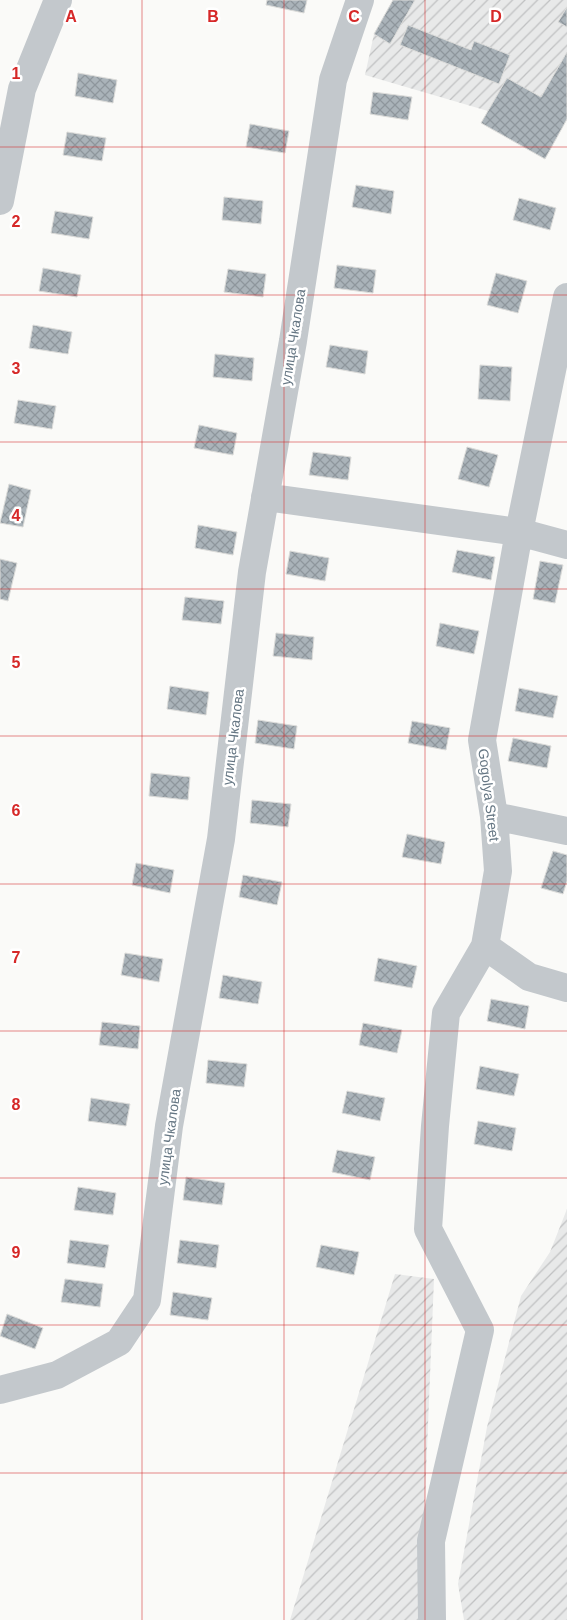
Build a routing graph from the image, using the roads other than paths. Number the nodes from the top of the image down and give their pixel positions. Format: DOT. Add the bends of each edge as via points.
graph roads {
  1 [pos="58,0"];
  2 [pos="360,0"];
  3 [pos="0,201"];
  4 [pos="567,297"];
  5 [pos="265,497"];
  6 [pos="519,532"];
  7 [pos="567,545"];
  8 [pos="494,816"];
  9 [pos="567,831"];
  10 [pos="484,946"];
  11 [pos="567,988"];
  12 [pos="0,1390"];
  13 [pos="432,1620"];
  1 -- 3 [label="street" via="22,89"];
  2 -- 5 [label="street, улица Чкалова" via="333,80 293,341"];
  4 -- 6 [label="street, Gogolya Street"];
  5 -- 6 [label="street"];
  5 -- 12 [label="street, улица Чкалова" via="252,572 221,838 169,1126 147,1300 119,1342 57,1375"];
  6 -- 7 [label="street"];
  6 -- 8 [label="street, Gogolya Street" via="482,740"];
  8 -- 9 [label="street"];
  8 -- 10 [label="street, Gogolya Street" via="498,871"];
  10 -- 11 [label="street" via="529,977"];
  10 -- 13 [label="street, Gogolya Street" via="446,1013 428,1229 480,1330 431,1541"];
}
